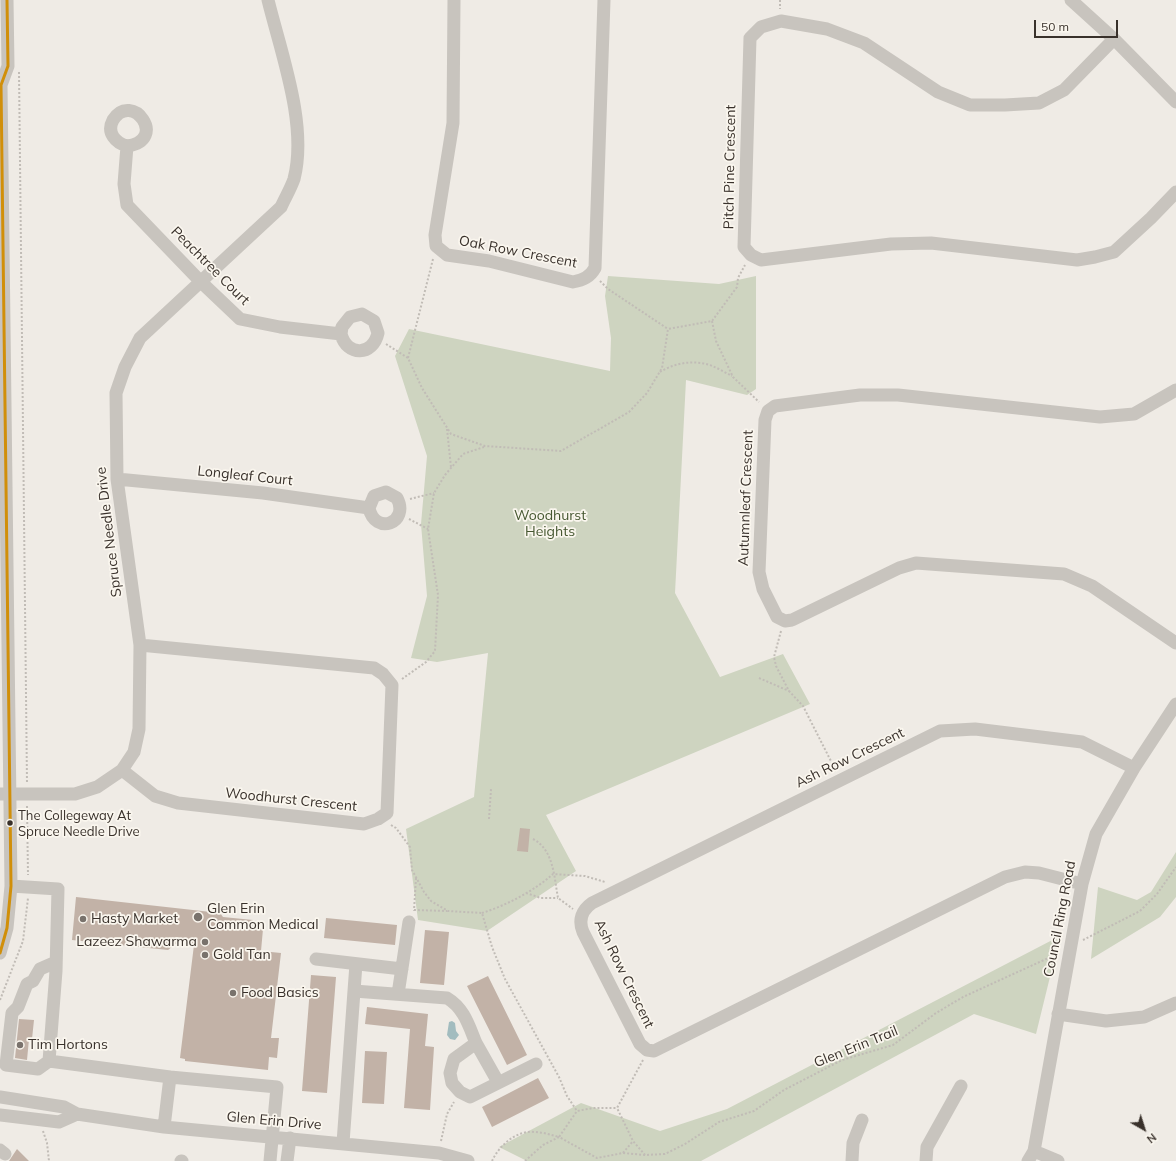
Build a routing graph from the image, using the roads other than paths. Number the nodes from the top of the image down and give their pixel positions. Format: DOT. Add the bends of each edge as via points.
graph roads {
  1 [pos="7,0"];
  2 [pos="268,0"];
  3 [pos="454,0"];
  4 [pos="604,0"];
  5 [pos="1071,0"];
  6 [pos="1114,40"];
  7 [pos="1,84"];
  8 [pos="1176,102"];
  9 [pos="127,146"];
  10 [pos="1176,192"];
  11 [pos="201,282"];
  12 [pos="341,334"];
  13 [pos="1176,390"];
  14 [pos="117,479"];
  15 [pos="369,508"];
  16 [pos="1176,643"];
  17 [pos="140,645"];
  18 [pos="1176,704"];
  19 [pos="1134,768"];
  20 [pos="122,770"];
  21 [pos="5,794"];
  22 [pos="1082,884"];
  23 [pos="11,886"];
  24 [pos="409,922"];
  25 [pos="0,953"];
  26 [pos="316,959"];
  27 [pos="56,962"];
  28 [pos="356,964"];
  29 [pos="402,969"];
  30 [pos="354,990"];
  31 [pos="398,994"];
  32 [pos="1176,1003"];
  33 [pos="1058,1014"];
  34 [pos="476,1043"];
  35 [pos="49,1061"];
  36 [pos="536,1064"];
  37 [pos="170,1077"];
  38 [pos="498,1082"];
  39 [pos="961,1086"];
  40 [pos="0,1097"];
  41 [pos="77,1114"];
  42 [pos="0,1115"];
  43 [pos="862,1120"];
  44 [pos="164,1127"];
  45 [pos="273,1136"];
  46 [pos="290,1138"];
  47 [pos="343,1143"];
  48 [pos="1031,1156"];
  49 [pos="270,1161"];
  50 [pos="287,1161"];
  51 [pos="468,1161"];
  52 [pos="852,1161"];
  53 [pos="926,1161"];
  54 [pos="1058,1161"];
  1 -- 7 [label="street" via="8,66"];
  2 -- 11 [label="street, Spruce Needle Drive" via="296,111 298,139 294,179 281,206"];
  3 -- 4 [label="street, Oak Row Crescent" via="453,123 435,235 436,246 447,256 489,261 573,282 583,280 592,274 595,268"];
  5 -- 6 [label="street"];
  6 -- 8 [label="street"];
  6 -- 10 [label="street, Pitch Pine Crescent" via="1064,90 1039,102 1005,106 970,105 938,92 864,43 827,29 781,20 761,27 750,38 744,247 751,255 761,260 891,244 931,243 1077,260 1095,258 1114,252"];
  7 -- 21 [label="street"];
  9 -- 11 [label="street, Peachtree Court" via="124,184 127,205"];
  11 -- 12 [label="street, Peachtree Court" via="240,320"];
  11 -- 14 [label="street, Spruce Needle Drive" via="140,338 125,367 116,393"];
  12 -- 12 [label="street" via="346,345 357,350 369,348 377,339 378,333 374,320 362,314 350,317 342,327"];
  13 -- 16 [label="street, Autumnleaf Crescent" via="1134,414 1100,417 898,395 860,396 775,406 768,410 765,420 759,572 763,589 777,617 785,620 792,620 899,568 916,563 1064,574 1092,586"];
  14 -- 15 [label="street, Longleaf Court" via="263,493"];
  14 -- 17 [label="street, Spruce Needle Drive"];
  15 -- 15 [label="street" via="370,515 383,524 394,520 401,510 397,498 386,492 374,496"];
  17 -- 20 [label="street, Spruce Needle Drive" via="139,729 134,752"];
  17 -- 20 [label="street, Woodhurst Crescent" via="374,668 383,674 392,685 387,813 364,824 178,803 155,796"];
  18 -- 19 [label="street, Council Ring Road"];
  19 -- 22 [label="street, Council Ring Road" via="1096,834"];
  19 -- 22 [label="street, Ash Row Crescent" via="1082,742 975,729 940,731 590,905 581,916 580,922 640,1044 647,1050 654,1051 1006,877 1025,872 1039,872"];
  20 -- 21 [label="street, Spruce Needle Drive" via="97,787 75,794"];
  21 -- 23 [label="street"];
  22 -- 33 [label="street, Council Ring Road"];
  23 -- 25 [label="street" via="7,928"];
  23 -- 27 [label="street" via="58,889"];
  24 -- 29 [label="street"];
  26 -- 28 [label="street"];
  27 -- 35 [label="street"];
  27 -- 35 [label="street" via="40,969 33,981 27,984 18,1007 12,1013 6,1065 38,1069"];
  28 -- 29 [label="street"];
  28 -- 30 [label="street"];
  29 -- 31 [label="street"];
  30 -- 31 [label="street"];
  30 -- 47 [label="street"];
  31 -- 34 [label="street" via="447,998 455,1003 462,1011"];
  32 -- 33 [label="street" via="1144,1017 1106,1021"];
  33 -- 48 [label="street, Council Ring Road"];
  34 -- 38 [label="street"];
  34 -- 38 [label="street" via="454,1058 450,1072 452,1083 460,1092 470,1097"];
  35 -- 37 [label="street"];
  36 -- 38 [label="street"];
  37 -- 44 [label="street"];
  37 -- 45 [label="street" via="277,1087"];
  39 -- 53 [label="street" via="927,1147"];
  40 -- 41 [label="street, Glen Erin Drive" via="64,1107"];
  41 -- 42 [label="street" via="59,1122"];
  41 -- 44 [label="street, Glen Erin Drive"];
  43 -- 52 [label="street" via="853,1143"];
  44 -- 45 [label="street, Glen Erin Drive"];
  45 -- 46 [label="street, Glen Erin Drive"];
  45 -- 49 [label="street"];
  46 -- 47 [label="street, Glen Erin Drive"];
  46 -- 50 [label="street"];
  47 -- 51 [label="street, Glen Erin Drive" via="439,1153"];
  48 -- 54 [label="street"];
}
